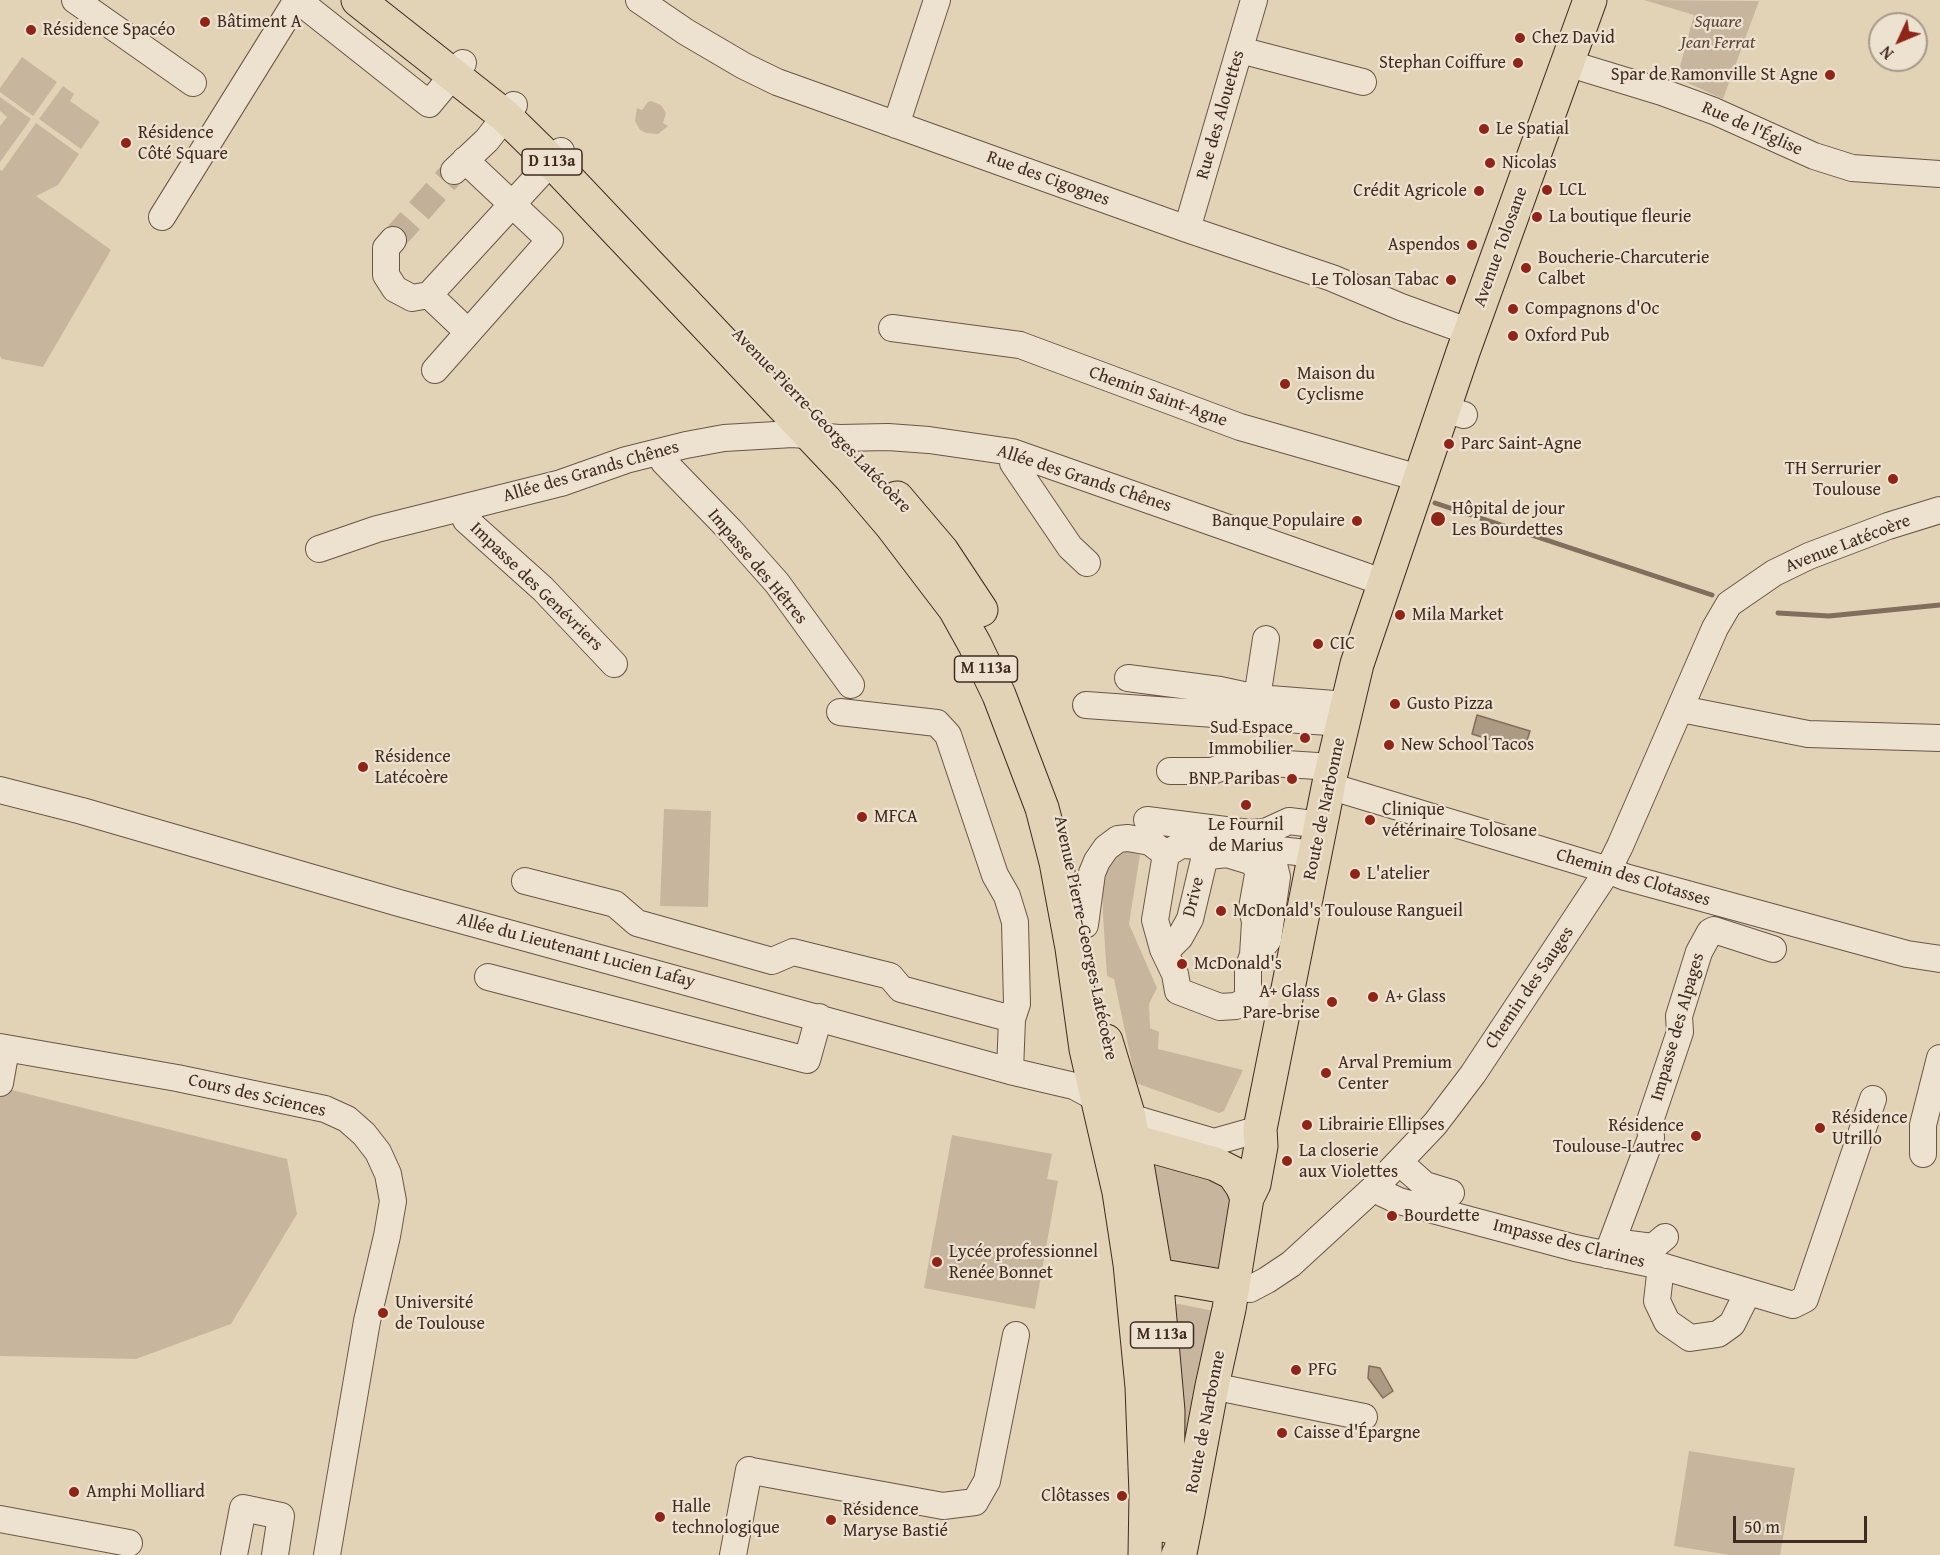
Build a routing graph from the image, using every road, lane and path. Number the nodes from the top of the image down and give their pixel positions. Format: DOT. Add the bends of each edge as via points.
graph roads {
  1 [pos="75,0"];
  2 [pos="358,0"];
  3 [pos="383,0"];
  4 [pos="639,0"];
  5 [pos="937,0"];
  6 [pos="1254,0"];
  7 [pos="1590,0"];
  8 [pos="1240,50"];
  9 [pos="1567,63"];
  10 [pos="458,69"];
  11 [pos="1364,82"];
  12 [pos="194,83"];
  13 [pos="509,111"];
  14 [pos="896,125"];
  15 [pos="556,156"];
  16 [pos="1940,174"];
  17 [pos="513,204"];
  18 [pos="162,217"];
  19 [pos="1188,230"];
  20 [pos="393,240"];
  21 [pos="429,295"];
  22 [pos="892,328"];
  23 [pos="468,332"];
  24 [pos="1470,332"];
  25 [pos="736,344"];
  26 [pos="435,370"];
  27 [pos="825,437"];
  28 [pos="660,452"];
  29 [pos="1012,452"];
  30 [pos="1418,487"];
  31 [pos="461,508"];
  32 [pos="1940,510"];
  33 [pos="319,549"];
  34 [pos="1087,563"];
  35 [pos="1385,583"];
  36 [pos="1729,604"];
  37 [pos="1266,639"];
  38 [pos="614,664"];
  39 [pos="1128,678"];
  40 [pos="851,685"];
  41 [pos="1257,698"];
  42 [pos="1086,705"];
  43 [pos="1691,711"];
  44 [pos="840,712"];
  45 [pos="1345,714"];
  46 [pos="1940,738"];
  47 [pos="1170,771"];
  48 [pos="1331,776"];
  49 [pos="0,790"];
  50 [pos="1148,820"];
  51 [pos="1318,839"];
  52 [pos="1166,854"];
  53 [pos="1264,859"];
  54 [pos="1608,870"];
  55 [pos="525,881"];
  56 [pos="1085,926"];
  57 [pos="1163,949"];
  58 [pos="1773,949"];
  59 [pos="1253,955"];
  60 [pos="1940,959"];
  61 [pos="488,977"];
  62 [pos="1251,998"];
  63 [pos="1285,1007"];
  64 [pos="819,1017"];
  65 [pos="1011,1019"];
  66 [pos="3,1048"];
  67 [pos="1940,1058"];
  68 [pos="1010,1071"];
  69 [pos="0,1083"];
  70 [pos="1098,1099"];
  71 [pos="1873,1099"];
  72 [pos="1260,1130"];
  73 [pos="1119,1134"];
  74 [pos="1923,1154"];
  75 [pos="1399,1162"];
  76 [pos="1215,1164"];
  77 [pos="1376,1186"];
  78 [pos="1451,1193"];
  79 [pos="1247,1198"];
  80 [pos="1665,1237"];
  81 [pos="1609,1248"];
  82 [pos="1661,1266"];
  83 [pos="1143,1270"];
  84 [pos="1233,1288"];
  85 [pos="1748,1292"];
  86 [pos="1016,1335"];
  87 [pos="1212,1386"];
  88 [pos="1364,1417"];
  89 [pos="0,1519"];
  90 [pos="129,1544"];
  91 [pos="1149,1553"];
  92 [pos="234,1555"];
  93 [pos="275,1555"];
  94 [pos="327,1555"];
  95 [pos="733,1555"];
  96 [pos="1178,1555"];
  1 -- 12 [label="street"];
  2 -- 10 [label="main road, Avenue Pierre-Georges Latécoère / D 113a"];
  3 -- 10 [label="main road, Avenue Pierre-Georges Latécoère / D 113a"];
  4 -- 14 [label="street, Rue des Cigognes" via="744,66"];
  5 -- 14 [label="street"];
  6 -- 8 [label="street, Rue des Alouettes"];
  7 -- 9 [label="main road, Avenue Tolosane"];
  8 -- 11 [label="street"];
  8 -- 19 [label="street, Rue des Alouettes"];
  9 -- 16 [label="street, Rue de l'Église" via="1714,111 1814,156 1852,168"];
  9 -- 24 [label="main road, Avenue Tolosane"];
  10 -- 13 [label="main road, Avenue Pierre-Georges Latécoère / D 113a"];
  10 -- 18 [label="street" via="429,104 304,5 292,8"];
  13 -- 15 [label="main road, Avenue Pierre-Georges Latécoère / D 113a"];
  13 -- 17 [label="street" via="487,140 459,166"];
  14 -- 19 [label="street, Rue des Cigognes"];
  15 -- 17 [label="street"];
  15 -- 25 [label="main road, Avenue Pierre-Georges Latécoère / D 113a"];
  17 -- 21 [label="street"];
  17 -- 23 [label="street" via="550,240"];
  19 -- 24 [label="street, Rue des Cigognes" via="1332,278"];
  20 -- 21 [label="street" via="386,248 386,275 395,289 412,298"];
  21 -- 23 [label="street"];
  22 -- 30 [label="street, Chemin Saint-Agne" via="1020,345 1240,427 1405,474"];
  23 -- 26 [label="street"];
  24 -- 30 [label="main road, Avenue Tolosane" via="1453,412"];
  25 -- 27 [label="main road, Avenue Pierre-Georges Latécoère / M 113a"];
  27 -- 28 [label="street, Allée des Grands Chênes" via="793,434 724,438"];
  27 -- 29 [label="street, Allée des Grands Chênes" via="929,440"];
  27 -- 56 [label="main road, Avenue Pierre-Georges Latécoère / M 113a" via="877,474 942,551 980,609 1026,717 1063,824"];
  27 -- 70 [label="main road, Avenue Pierre-Georges Latécoère / M 113a" via="955,609 999,695 1042,808 1056,862 1086,1049"];
  28 -- 31 [label="street, Allée des Grands Chênes" via="561,483"];
  28 -- 40 [label="street, Impasse des Hêtres" via="664,462 777,584"];
  29 -- 34 [label="street" via="1013,463 1063,538"];
  29 -- 35 [label="street, Allée des Grands Chênes"];
  30 -- 35 [label="main road, Route de Narbonne"];
  31 -- 33 [label="street, Allée des Grands Chênes"];
  31 -- 38 [label="street, Impasse des Genévriers" via="466,520 543,589"];
  32 -- 36 [label="street, Avenue Latécoère" via="1764,572"];
  35 -- 45 [label="main road, Route de Narbonne" via="1357,664"];
  36 -- 43 [label="street, Chemin des Sauges" via="1715,628"];
  37 -- 41 [label="street"];
  39 -- 41 [label="street"];
  41 -- 45 [label="street"];
  42 -- 45 [label="street"];
  43 -- 46 [label="street" via="1808,734"];
  43 -- 54 [label="street, Chemin des Sauges"];
  44 -- 65 [label="street" via="937,723 948,735 1015,922 1017,1004"];
  45 -- 48 [label="main road, Route de Narbonne"];
  47 -- 48 [label="street, Chemin des Clotasses" via="1212,771 1239,762"];
  48 -- 51 [label="main road, Route de Narbonne"];
  48 -- 54 [label="street, Chemin des Clotasses"];
  49 -- 64 [label="street, Allée du Lieutenant Lucien Lafay"];
  50 -- 51 [label="street" via="1249,833 1265,832 1289,821"];
  51 -- 53 [label="street"];
  51 -- 63 [label="main road, Route de Narbonne"];
  52 -- 53 [label="street" via="1181,846"];
  52 -- 56 [label="street" via="1150,842 1128,838 1118,839 1106,849 1092,873"];
  52 -- 57 [label="street" via="1155,920"];
  53 -- 57 [label="street, Drive" via="1250,861 1227,854 1204,860 1190,919 1180,937"];
  53 -- 59 [label="street" via="1252,908"];
  53 -- 59 [label="street" via="1277,877 1268,940"];
  54 -- 60 [label="street, Chemin des Clotasses" via="1907,954"];
  54 -- 75 [label="street, Chemin des Sauges" via="1473,1074 1435,1124"];
  55 -- 65 [label="street" via="615,904 637,923 772,961 793,952 890,976 901,989"];
  56 -- 73 [label="main road, Avenue Pierre-Georges Latécoère / M 113a"];
  57 -- 62 [label="street" via="1175,974 1178,992 1220,1007 1236,1006"];
  58 -- 81 [label="street, Impasse des Alpages" via="1745,945 1714,930 1699,952 1678,1016 1680,1032 1650,1121 1651,1138"];
  59 -- 62 [label="street" via="1247,979"];
  61 -- 64 [label="street" via="807,1060"];
  62 -- 63 [label="street"];
  63 -- 72 [label="main road, Route de Narbonne"];
  64 -- 68 [label="street, Allée du Lieutenant Lucien Lafay"];
  65 -- 68 [label="street"];
  66 -- 69 [label="street"];
  66 -- 94 [label="street, Cours des Sciences" via="325,1109 347,1119 378,1152 388,1174 393,1201 367,1322"];
  67 -- 74 [label="street" via="1923,1125"];
  68 -- 70 [label="street, Allée du Lieutenant Lucien Lafay" via="1074,1086"];
  70 -- 73 [label="main road, Avenue Pierre-Georges Latécoère / M 113a"];
  71 -- 85 [label="street, Impasse des Clarines" via="1805,1299 1793,1305"];
  72 -- 73 [label="street" via="1214,1142"];
  72 -- 76 [label="main road, Route de Narbonne" via="1249,1149"];
  72 -- 79 [label="main road, Route de Narbonne" via="1254,1184"];
  73 -- 76 [label="main road"];
  73 -- 83 [label="main road, Avenue Pierre-Georges Latécoère / M 113a"];
  75 -- 77 [label="street, Chemin des Sauges"];
  75 -- 78 [label="street" via="1425,1185"];
  76 -- 79 [label="main road" via="1233,1173"];
  77 -- 81 [label="street, Impasse des Clarines" via="1399,1201 1575,1248"];
  77 -- 84 [label="street, Chemin des Sauges" via="1291,1264 1250,1289"];
  79 -- 84 [label="main road, Route de Narbonne"];
  80 -- 81 [label="street" via="1653,1247"];
  81 -- 82 [label="street, Impasse des Clarines"];
  82 -- 85 [label="street, Impasse des Clarines"];
  82 -- 85 [label="street, Impasse des Clarines" via="1657,1301 1667,1322 1690,1338 1718,1334 1732,1324"];
  83 -- 84 [label="main road"];
  83 -- 91 [label="main road, Avenue Pierre-Georges Latécoère / M 113a" via="1168,1411 1169,1463"];
  84 -- 87 [label="main road, Route de Narbonne"];
  86 -- 95 [label="street" via="987,1481 975,1502 943,1506 751,1471"];
  87 -- 88 [label="street"];
  87 -- 96 [label="main road, Route de Narbonne"];
  89 -- 90 [label="street"];
  92 -- 93 [label="street" via="243,1508 281,1516"];
}
